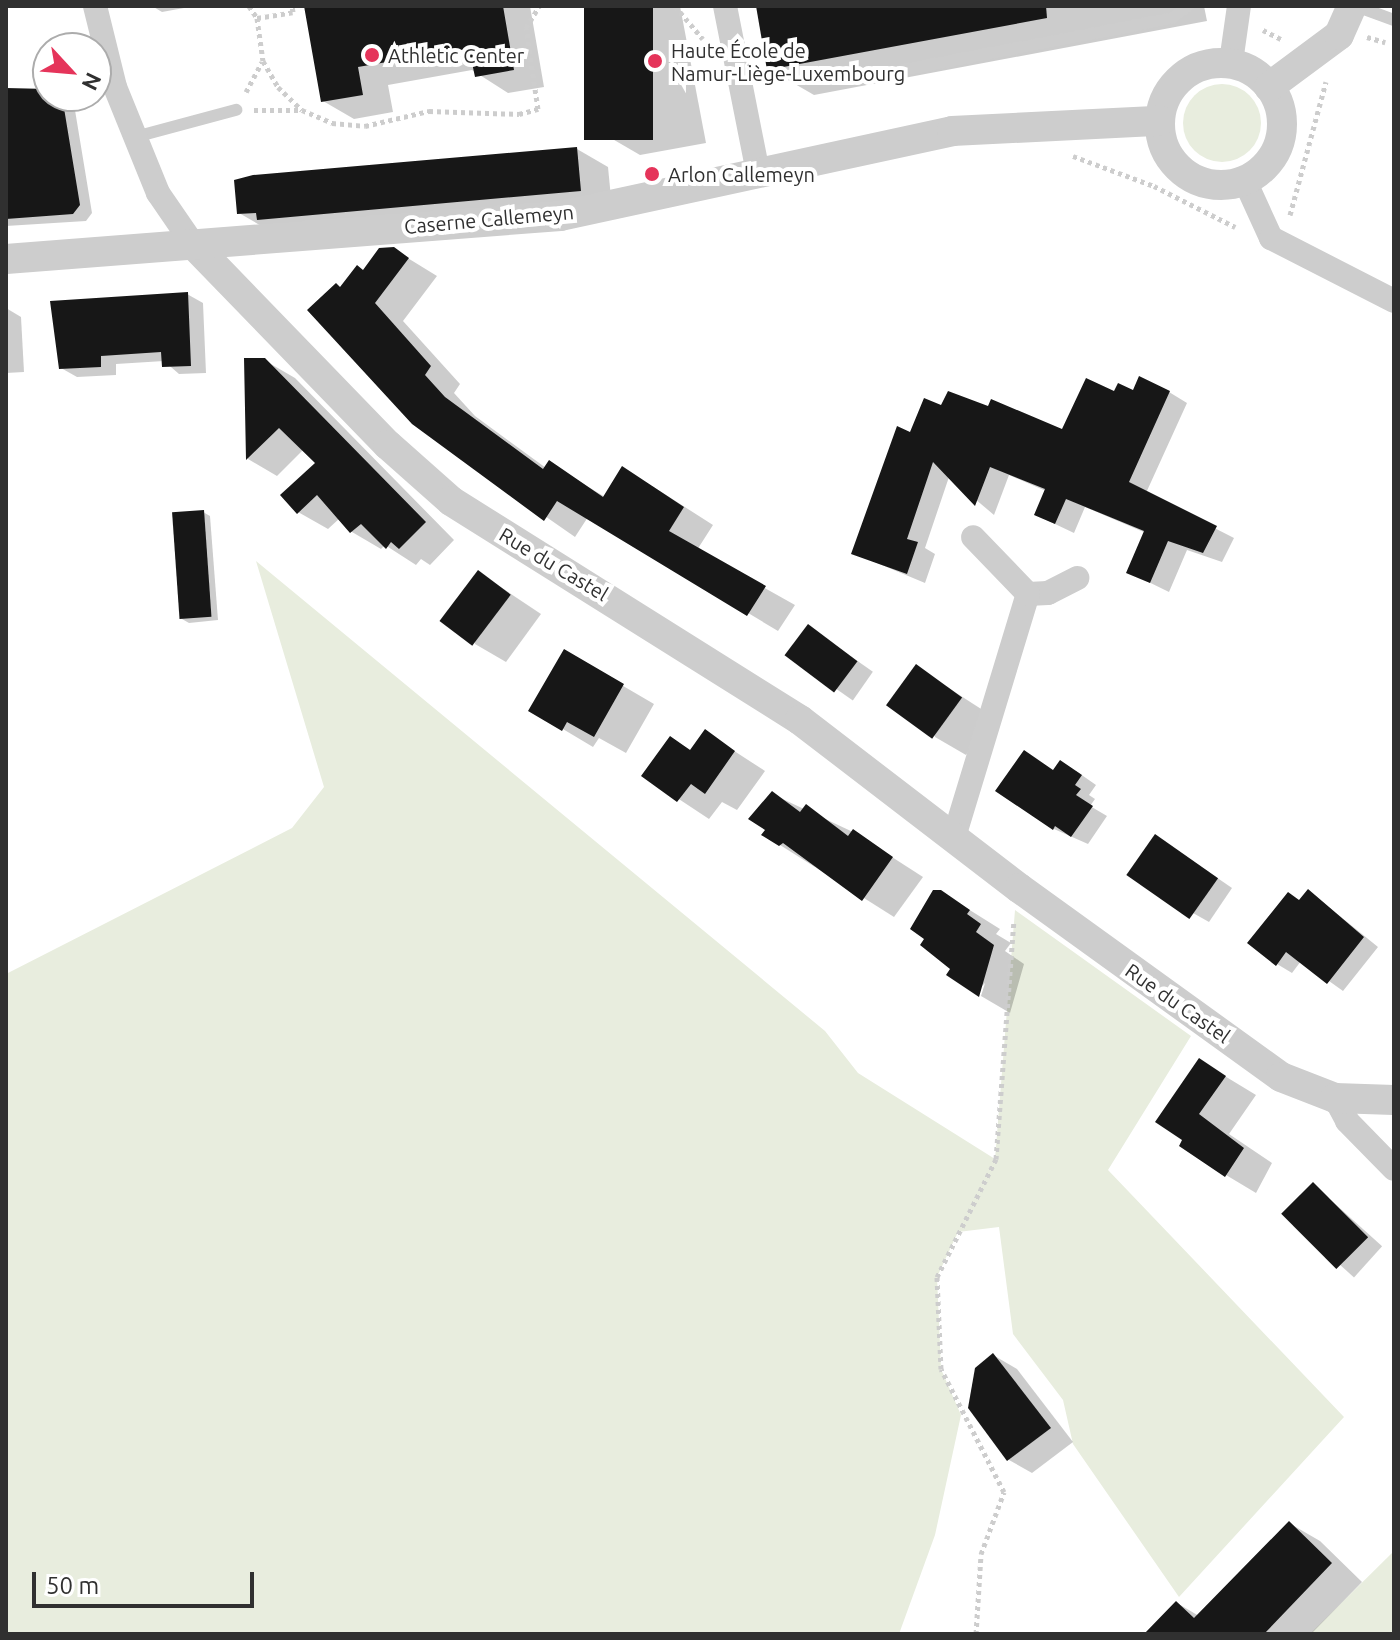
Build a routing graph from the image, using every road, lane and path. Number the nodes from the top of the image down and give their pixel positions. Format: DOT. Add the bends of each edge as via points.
graph roads {
  1 [pos="95,6"];
  2 [pos="249,6"];
  3 [pos="292,6"];
  4 [pos="539,6"];
  5 [pos="725,6"];
  6 [pos="1188,6"];
  7 [pos="1239,6"];
  8 [pos="1354,6"];
  9 [pos="1262,16"];
  10 [pos="257,18"];
  11 [pos="1394,20"];
  12 [pos="1287,39"];
  13 [pos="263,61"];
  14 [pos="1231,62"];
  15 [pos="903,70"];
  16 [pos="1331,72"];
  17 [pos="1269,87"];
  18 [pos="236,110"];
  19 [pos="302,110"];
  20 [pos="1160,121"];
  21 [pos="135,137"];
  22 [pos="1067,154"];
  23 [pos="758,172"];
  24 [pos="1245,181"];
  25 [pos="1238,228"];
  26 [pos="1292,229"];
  27 [pos="193,244"];
  28 [pos="6,259"];
  29 [pos="1394,301"];
  30 [pos="973,537"];
  31 [pos="1077,578"];
  32 [pos="1028,594"];
  33 [pos="954,837"];
  34 [pos="1019,888"];
  35 [pos="1335,1098"];
  36 [pos="1394,1100"];
  37 [pos="1394,1169"];
  38 [pos="976,1634"];
  1 -- 21 [label="street" via="115,87"];
  2 -- 10 [label="path"];
  3 -- 10 [label="path" via="293,12"];
  4 -- 19 [label="path" via="526,28 538,109 519,114 429,111 365,126 332,123"];
  5 -- 23 [label="street"];
  6 -- 15 [label="lane" via="1172,18"];
  7 -- 14 [label="street"];
  8 -- 11 [label="lane"];
  8 -- 17 [label="street" via="1339,35"];
  9 -- 12 [label="path" via="1265,33"];
  10 -- 13 [label="path"];
  13 -- 18 [label="path"];
  13 -- 19 [label="path" via="278,87"];
  14 -- 17 [label="street" via="1253,69"];
  14 -- 20 [label="street" via="1191,71 1175,84"];
  16 -- 26 [label="path" via="1290,210"];
  17 -- 24 [label="street" via="1282,128 1277,150"];
  18 -- 19 [label="path"];
  18 -- 21 [label="lane"];
  20 -- 23 [label="street, Caserne Callemeyn" via="952,131"];
  20 -- 24 [label="street" via="1163,146 1186,174 1221,186"];
  21 -- 27 [label="street" via="158,193"];
  22 -- 25 [label="path" via="1154,186"];
  23 -- 27 [label="street, Caserne Callemeyn" via="560,216"];
  24 -- 29 [label="street" via="1271,238"];
  27 -- 28 [label="street, Caserne Callemeyn"];
  27 -- 33 [label="street, Rue du Castel" via="388,445 451,501 800,720"];
  30 -- 32 [label="street"];
  31 -- 32 [label="street" via="1048,593"];
  32 -- 33 [label="street"];
  33 -- 34 [label="street, Rue du Castel"];
  34 -- 35 [label="street, Rue du Castel" via="1281,1077"];
  34 -- 38 [label="path" via="996,1159 937,1277 941,1369 1004,1492 981,1554"];
  35 -- 36 [label="street, Rue du Castel"];
  35 -- 37 [label="street" via="1347,1121"];
}
